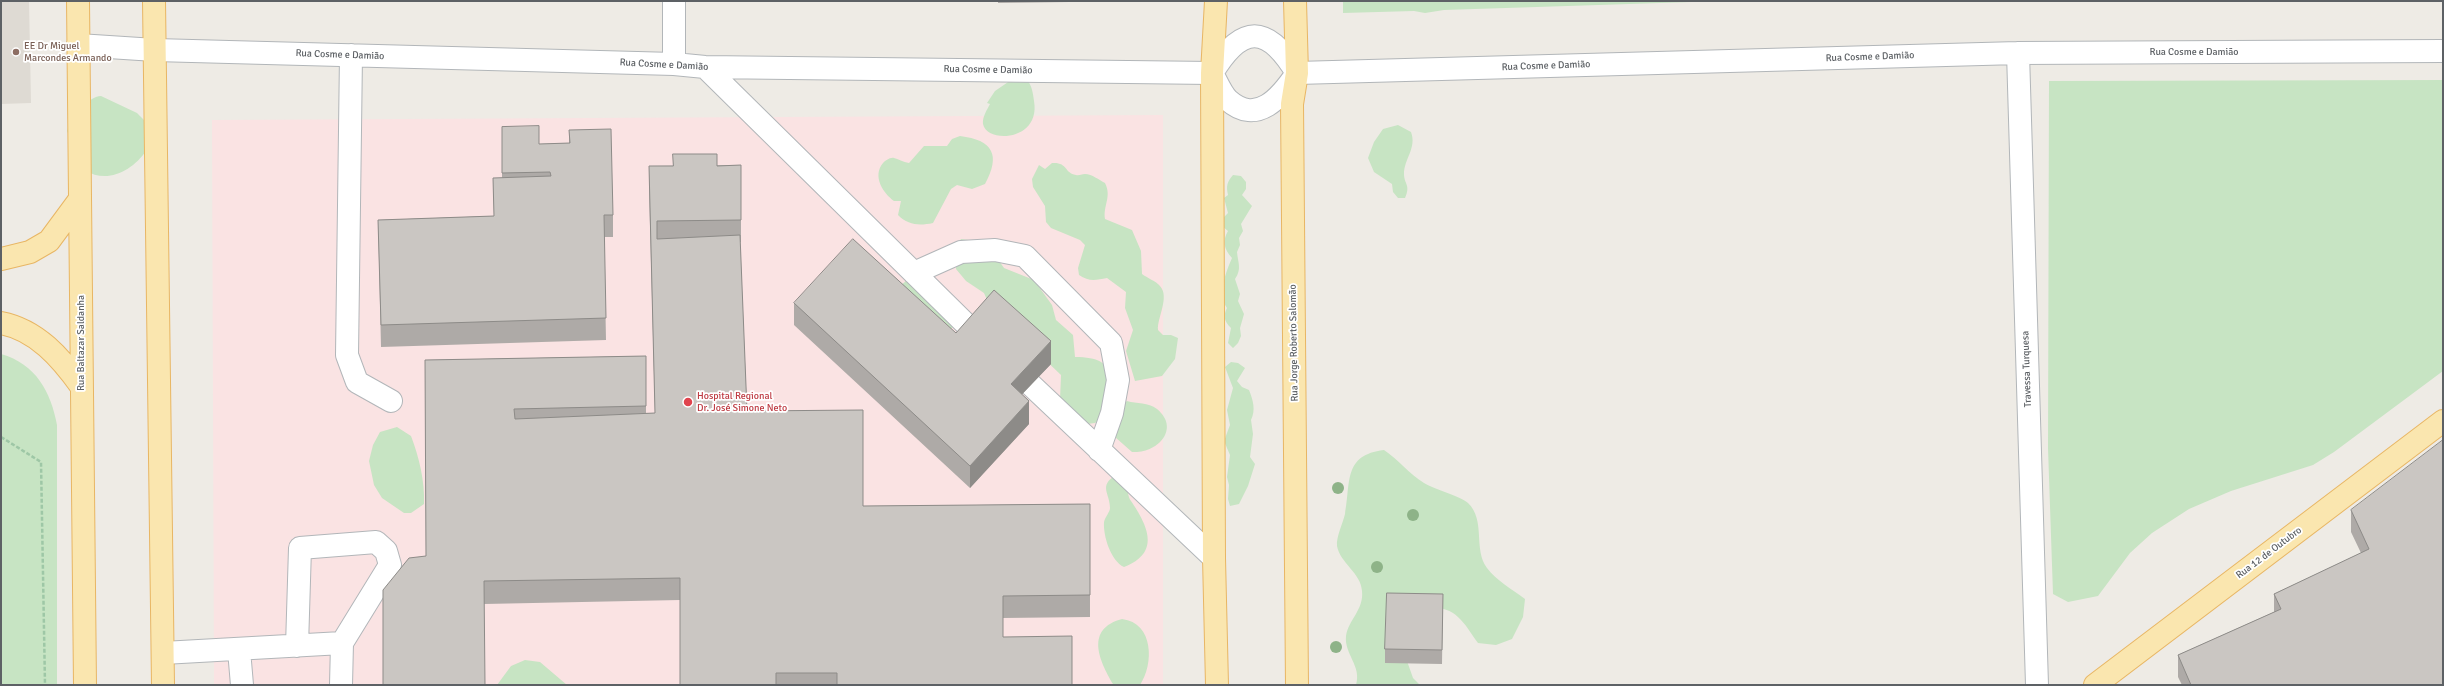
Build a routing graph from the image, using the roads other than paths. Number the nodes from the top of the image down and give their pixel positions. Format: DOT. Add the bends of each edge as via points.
graph roads {
  1 [pos="78,1"];
  2 [pos="154,1"];
  3 [pos="674,1"];
  4 [pos="1216,1"];
  5 [pos="1295,1"];
  6 [pos="78,45"];
  7 [pos="155,50"];
  8 [pos="2443,51"];
  9 [pos="2018,53"];
  10 [pos="351,55"];
  11 [pos="674,64"];
  12 [pos="705,67"];
  13 [pos="1212,73"];
  14 [pos="1297,73"];
  15 [pos="80,200"];
  16 [pos="1,259"];
  17 [pos="914,273"];
  18 [pos="1,323"];
  19 [pos="976,334"];
  20 [pos="1031,385"];
  21 [pos="81,386"];
  22 [pos="391,401"];
  23 [pos="2443,421"];
  24 [pos="1099,450"];
  25 [pos="1214,558"];
  26 [pos="342,643"];
  27 [pos="297,646"];
  28 [pos="239,650"];
  29 [pos="163,653"];
  30 [pos="85,685"];
  31 [pos="163,685"];
  32 [pos="242,685"];
  33 [pos="341,685"];
  34 [pos="1217,685"];
  35 [pos="1297,685"];
  36 [pos="2037,685"];
  37 [pos="2095,685"];
  1 -- 6 [label="main road, Rua Baltazar Saldanha"];
  2 -- 7 [label="main road"];
  3 -- 11 [label="street"];
  4 -- 13 [label="main road"];
  5 -- 14 [label="main road, Rua Jorge Roberto Salomão"];
  6 -- 7 [label="street, Rua Cosme e Damião"];
  6 -- 15 [label="main road, Rua Baltazar Saldanha"];
  7 -- 10 [label="street, Rua Cosme e Damião"];
  7 -- 29 [label="main road"];
  8 -- 9 [label="street, Rua Cosme e Damião"];
  9 -- 14 [label="street, Rua Cosme e Damião"];
  9 -- 36 [label="street, Travessa Turquesa"];
  10 -- 11 [label="street, Rua Cosme e Damião"];
  10 -- 22 [label="street" via="347,355 357,382"];
  11 -- 12 [label="street, Rua Cosme e Damião"];
  12 -- 13 [label="street, Rua Cosme e Damião"];
  12 -- 17 [label="street"];
  13 -- 14 [label="street" via="1234,44 1254,37 1275,43"];
  13 -- 14 [label="street" via="1228,99 1248,110 1269,106"];
  13 -- 25 [label="main road"];
  14 -- 35 [label="main road, Rua Jorge Roberto Salomão" via="1292,104"];
  15 -- 16 [label="main road" via="49,241 30,252"];
  15 -- 21 [label="main road, Rua Baltazar Saldanha"];
  17 -- 19 [label="street"];
  17 -- 24 [label="street" via="961,252 995,250 1025,256 1111,343 1118,380 1112,413"];
  18 -- 21 [label="main road" via="15,327 41,342 61,358"];
  20 -- 24 [label="street"];
  21 -- 30 [label="main road, Rua Baltazar Saldanha"];
  23 -- 37 [label="main road, Rua 12 de Outubro"];
  24 -- 25 [label="street"];
  25 -- 34 [label="main road"];
  26 -- 27 [label="street"];
  26 -- 27 [label="street" via="390,565 386,551 376,542 300,548"];
  26 -- 33 [label="street"];
  27 -- 28 [label="street"];
  28 -- 29 [label="street"];
  28 -- 32 [label="street"];
  29 -- 31 [label="main road"];
}
